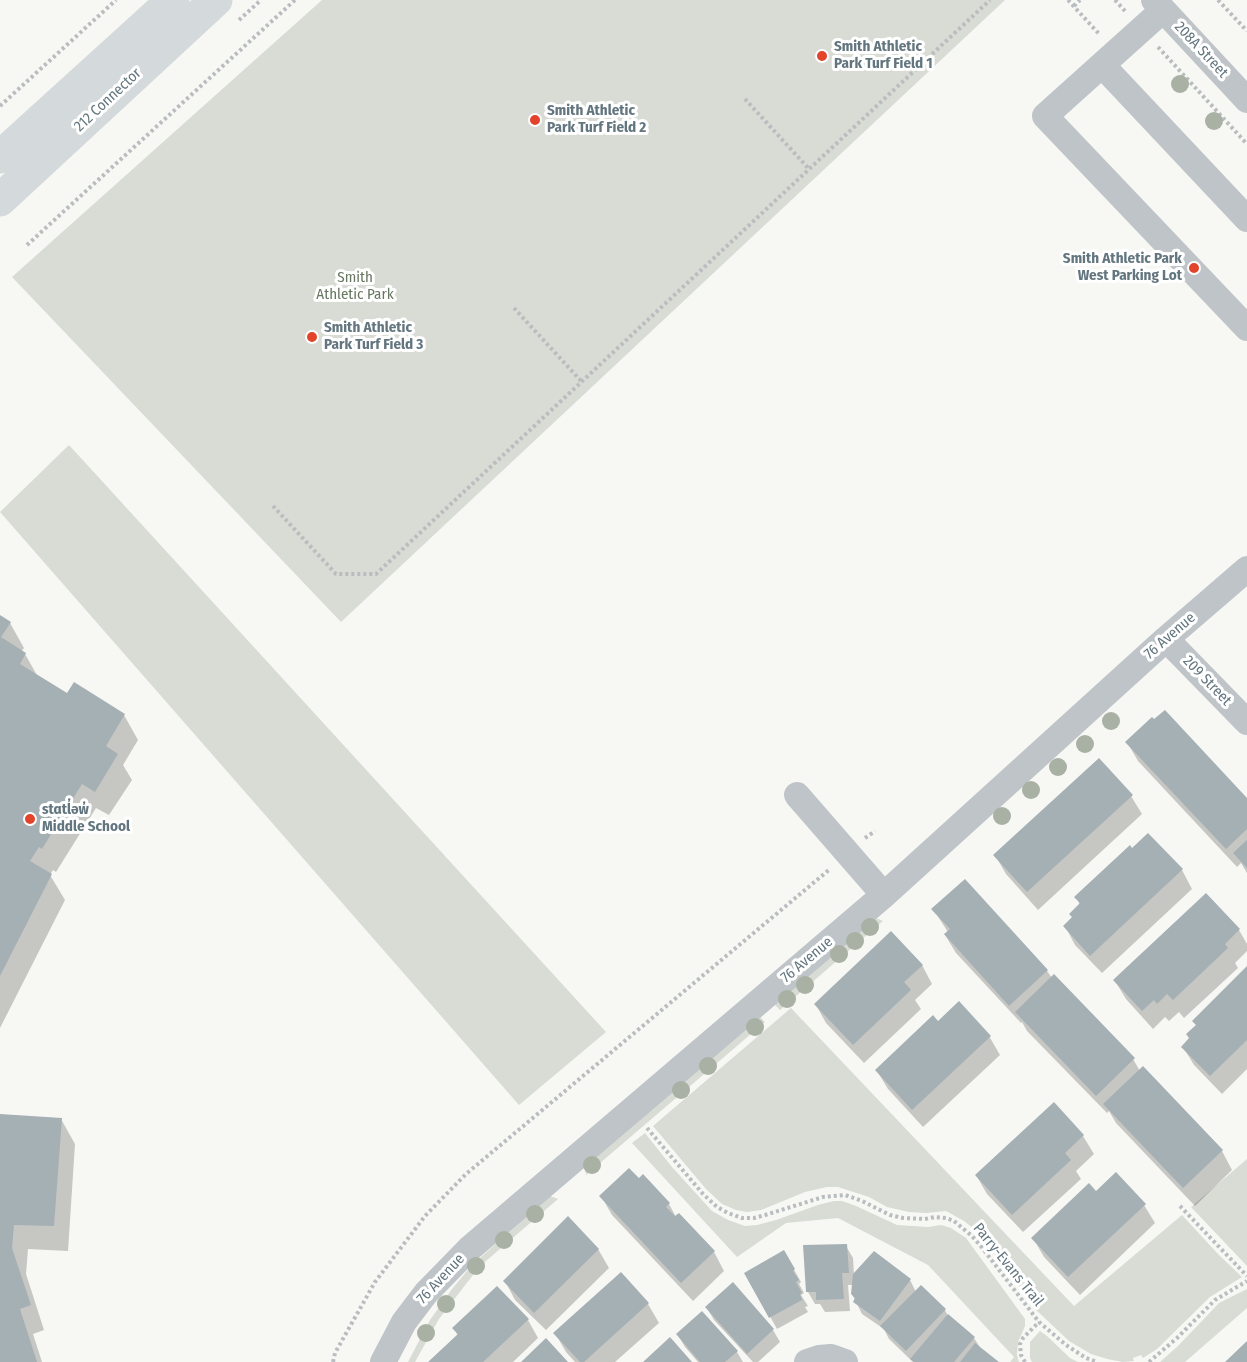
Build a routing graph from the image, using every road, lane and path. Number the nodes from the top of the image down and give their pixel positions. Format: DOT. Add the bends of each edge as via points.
graph roads {
  1 [pos="116,0"];
  2 [pos="173,0"];
  3 [pos="216,0"];
  4 [pos="295,0"];
  5 [pos="990,0"];
  6 [pos="1068,0"];
  7 [pos="1080,0"];
  8 [pos="1114,0"];
  9 [pos="1218,0"];
  10 [pos="1159,5"];
  11 [pos="1074,6"];
  12 [pos="1142,30"];
  13 [pos="1247,31"];
  14 [pos="1101,37"];
  15 [pos="1102,65"];
  16 [pos="745,99"];
  17 [pos="1247,100"];
  18 [pos="0,106"];
  19 [pos="1247,144"];
  20 [pos="0,157"];
  21 [pos="809,169"];
  22 [pos="0,200"];
  23 [pos="1247,219"];
  24 [pos="27,245"];
  25 [pos="514,308"];
  26 [pos="1247,327"];
  27 [pos="582,382"];
  28 [pos="273,506"];
  29 [pos="1247,569"];
  30 [pos="1166,639"];
  31 [pos="1247,722"];
  32 [pos="797,795"];
  33 [pos="835,864"];
  34 [pos="884,895"];
  35 [pos="647,1127"];
  36 [pos="1180,1206"];
  37 [pos="1247,1276"];
  38 [pos="1247,1281"];
  39 [pos="1039,1322"];
  40 [pos="333,1362"];
  41 [pos="383,1362"];
  42 [pos="1025,1362"];
  43 [pos="1097,1362"];
  44 [pos="1149,1362"];
  1 -- 18 [label="path"];
  2 -- 20 [label="main road, 212 Connector"];
  3 -- 22 [label="main road, 212 Connector"];
  4 -- 24 [label="path"];
  5 -- 21 [label="path"];
  6 -- 11 [label="path"];
  7 -- 11 [label="path"];
  8 -- 12 [label="path"];
  9 -- 13 [label="path"];
  10 -- 12 [label="street"];
  10 -- 17 [label="street, 208A Street"];
  11 -- 14 [label="path"];
  12 -- 15 [label="street"];
  12 -- 19 [label="path"];
  15 -- 23 [label="street"];
  15 -- 26 [label="street" via="1045,116"];
  16 -- 21 [label="path"];
  21 -- 27 [label="path"];
  25 -- 27 [label="path"];
  27 -- 28 [label="path" via="376,574 336,574"];
  29 -- 30 [label="street, 76 Avenue"];
  30 -- 31 [label="street, 209 Street"];
  30 -- 34 [label="street, 76 Avenue"];
  32 -- 34 [label="street"];
  33 -- 40 [label="path" via="466,1174 424,1216 375,1282"];
  34 -- 41 [label="street, 76 Avenue" via="470,1249 420,1300"];
  35 -- 39 [label="path, Parry-Evans Trail" via="703,1194 717,1207 742,1218 845,1195 890,1215 954,1221 972,1236"];
  36 -- 37 [label="path"];
  38 -- 44 [label="path" via="1215,1300"];
  39 -- 42 [label="path, Parry-Evans Trail" via="1020,1344"];
  39 -- 43 [label="path, Parry-Evans Trail" via="1066,1345"];
}
